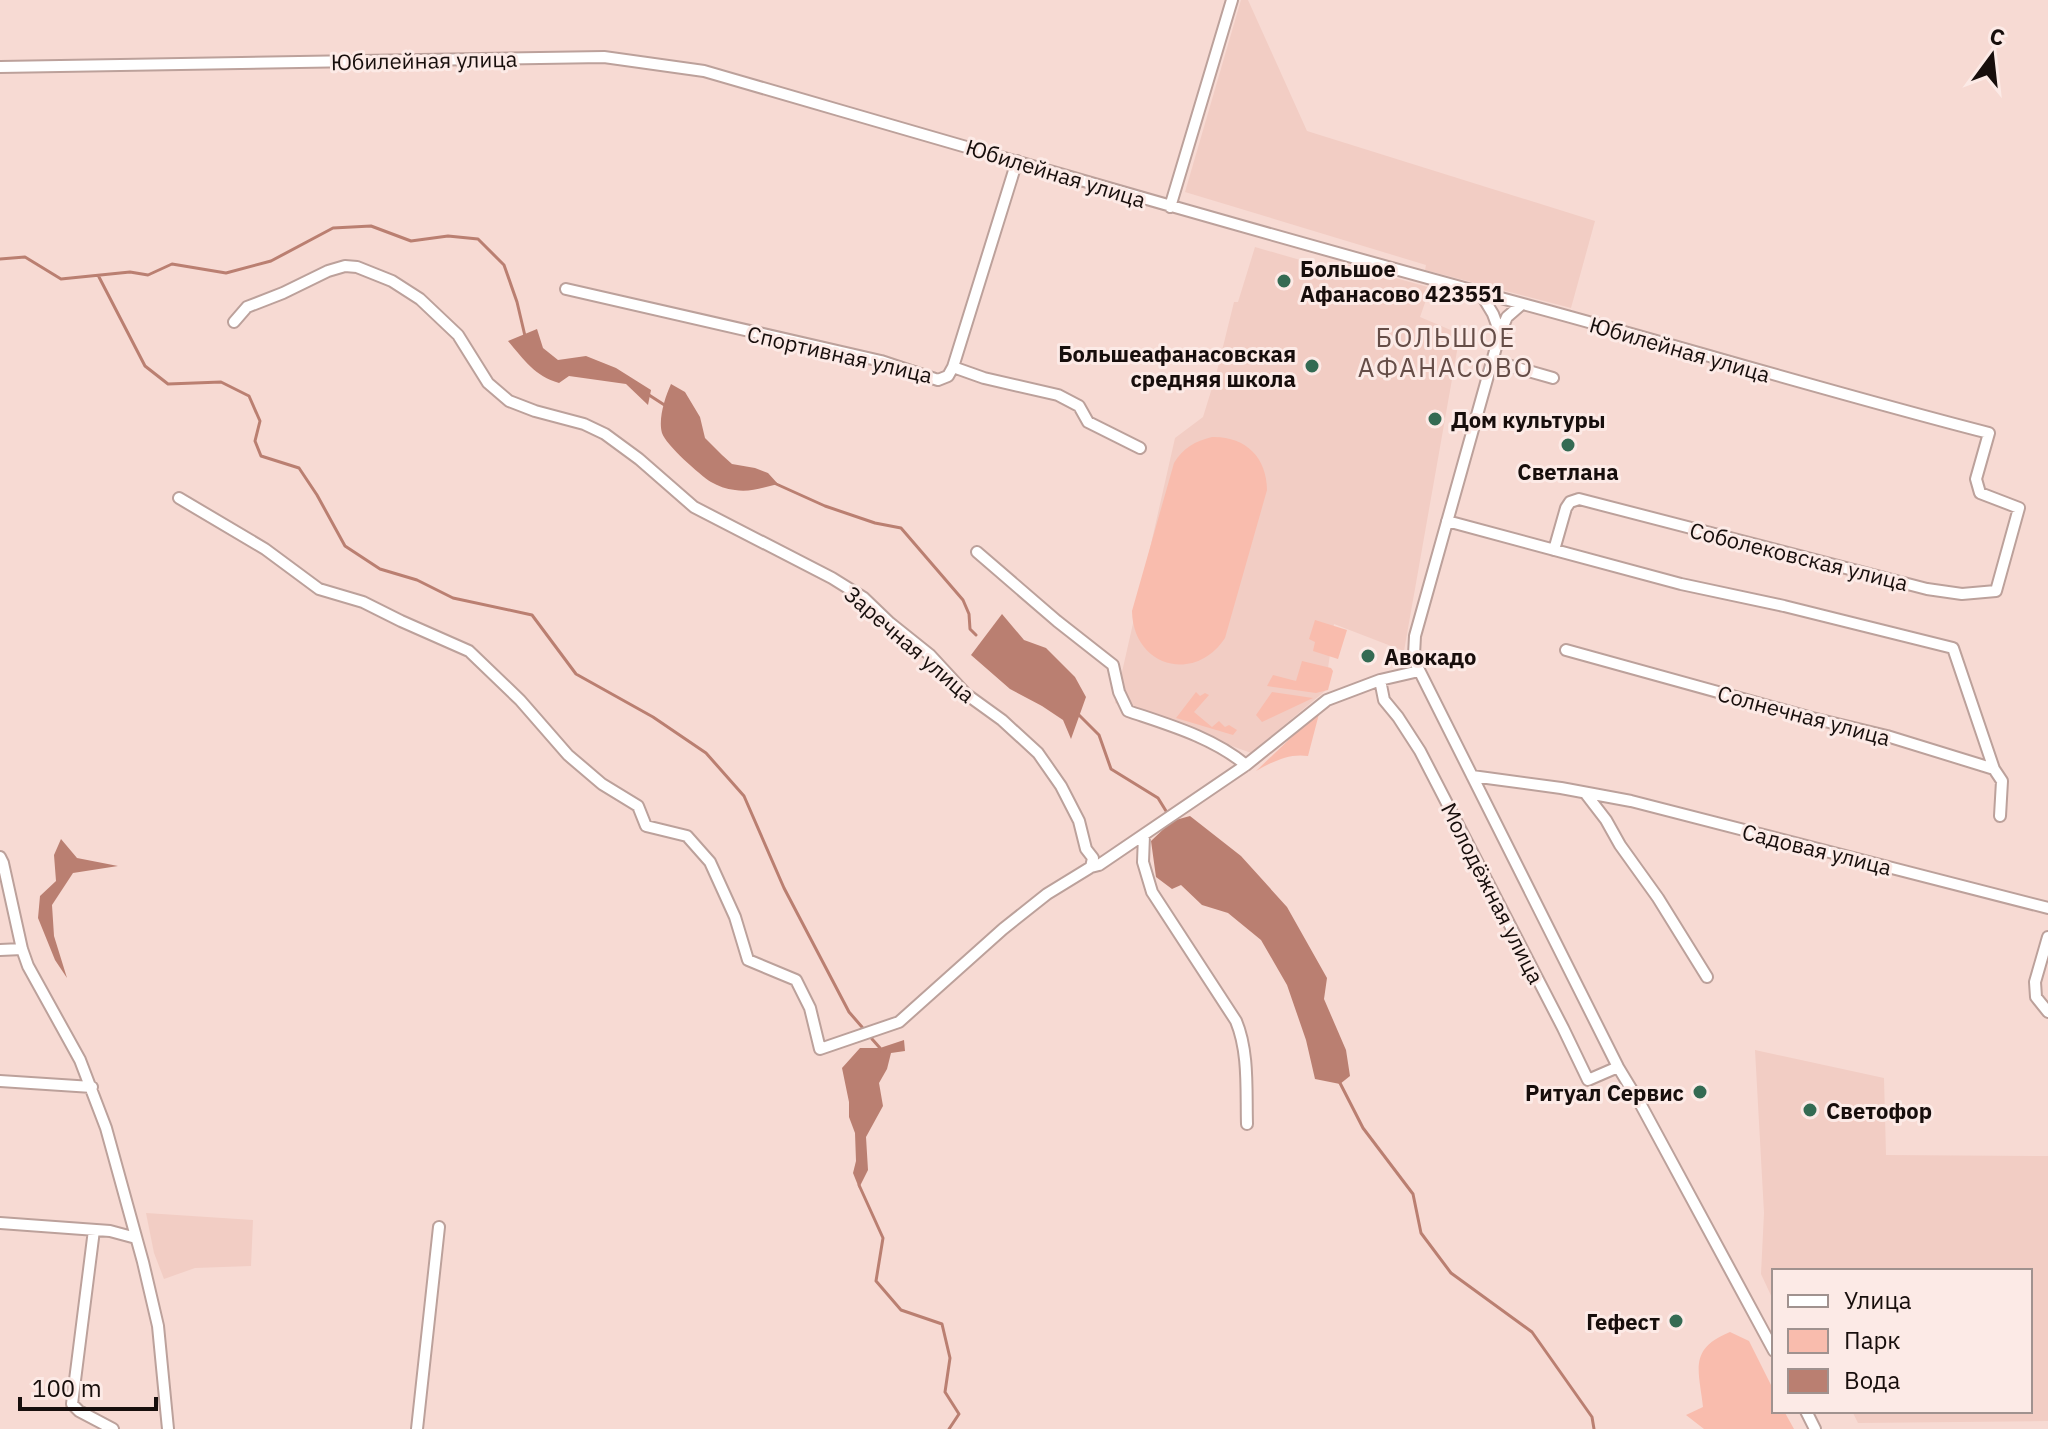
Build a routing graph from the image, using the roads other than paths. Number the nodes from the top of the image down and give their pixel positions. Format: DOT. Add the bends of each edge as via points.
graph roads {
  1 [pos="1232,0"];
  2 [pos="0,67"];
  3 [pos="1017,161"];
  4 [pos="1170,207"];
  5 [pos="566,289"];
  6 [pos="1481,294"];
  7 [pos="1522,304"];
  8 [pos="234,322"];
  9 [pos="1500,333"];
  10 [pos="1493,361"];
  11 [pos="953,367"];
  12 [pos="1553,378"];
  13 [pos="1140,448"];
  14 [pos="179,498"];
  15 [pos="2019,508"];
  16 [pos="1447,521"];
  17 [pos="1554,550"];
  18 [pos="977,552"];
  19 [pos="1566,650"];
  20 [pos="1419,671"];
  21 [pos="1380,680"];
  22 [pos="1246,765"];
  23 [pos="1994,769"];
  24 [pos="1472,776"];
  25 [pos="1586,794"];
  26 [pos="2000,816"];
  27 [pos="1144,835"];
  28 [pos="0,857"];
  29 [pos="1091,867"];
  30 [pos="2048,908"];
  31 [pos="2048,937"];
  32 [pos="22,949"];
  33 [pos="0,950"];
  34 [pos="1707,977"];
  35 [pos="2048,1012"];
  36 [pos="1618,1067"];
  37 [pos="0,1081"];
  38 [pos="92,1087"];
  39 [pos="1247,1124"];
  40 [pos="0,1223"];
  41 [pos="439,1227"];
  42 [pos="94,1230"];
  43 [pos="136,1238"];
  44 [pos="1772,1347"];
  45 [pos="113,1429"];
  46 [pos="168,1429"];
  47 [pos="417,1429"];
  1 -- 4 [label="street"];
  2 -- 3 [label="street, Юбилейная улица" via="604,57 704,71"];
  3 -- 4 [label="street, Юбилейная улица"];
  3 -- 11 [label="street"];
  4 -- 6 [label="street, Юбилейная улица"];
  5 -- 11 [label="street, Спортивная улица" via="881,361 938,380"];
  6 -- 7 [label="street, Юбилейная улица"];
  6 -- 9 [label="street"];
  7 -- 9 [label="street, Молодёжная улица" via="1507,317"];
  7 -- 15 [label="street, Юбилейная улица" via="1989,433 1976,479 1980,493"];
  8 -- 29 [label="street, Заречная улица" via="247,307 345,266 392,281 458,335 488,383 509,401 605,434 694,507 864,598 1038,753 1079,821 1093,858"];
  9 -- 10 [label="street, Молодёжная улица"];
  10 -- 12 [label="street"];
  10 -- 16 [label="street, Молодёжная улица"];
  11 -- 13 [label="street, Спортивная улица" via="1058,395 1079,406 1088,422"];
  14 -- 29 [label="street" via="265,549 319,589 363,602 469,651 568,755 638,806 646,826 687,836 710,862 748,960 796,980 810,1008 820,1049 899,1022 1003,929"];
  15 -- 17 [label="street, Соболековская улица" via="1996,591 1927,589 1579,499 1566,508"];
  16 -- 17 [label="street"];
  16 -- 20 [label="street, Молодёжная улица" via="1415,636"];
  17 -- 23 [label="street" via="1953,648"];
  18 -- 22 [label="street" via="1113,665 1128,711 1185,730"];
  19 -- 23 [label="street, Солнечная улица"];
  20 -- 21 [label="street"];
  20 -- 24 [label="street, Молодёжная улица"];
  21 -- 22 [label="street" via="1327,700"];
  21 -- 36 [label="street, Молодёжная улица" via="1384,700 1420,751 1588,1080"];
  22 -- 27 [label="street"];
  23 -- 26 [label="street" via="2002,781"];
  24 -- 25 [label="street, Молодёжная улица"];
  24 -- 36 [label="street, Молодёжная улица"];
  25 -- 30 [label="street, Садовая улица"];
  25 -- 34 [label="street"];
  27 -- 29 [label="street"];
  27 -- 39 [label="street" via="1143,862 1152,892 1241,1034"];
  28 -- 32 [label="street"];
  31 -- 35 [label="street" via="2035,982 2036,997"];
  32 -- 33 [label="street"];
  32 -- 38 [label="street"];
  36 -- 44 [label="street, Молодёжная улица"];
  37 -- 38 [label="street"];
  38 -- 43 [label="street"];
  40 -- 42 [label="street"];
  41 -- 47 [label="street"];
  42 -- 43 [label="street"];
  42 -- 45 [label="street" via="72,1404"];
  43 -- 46 [label="street" via="158,1326"];
}
